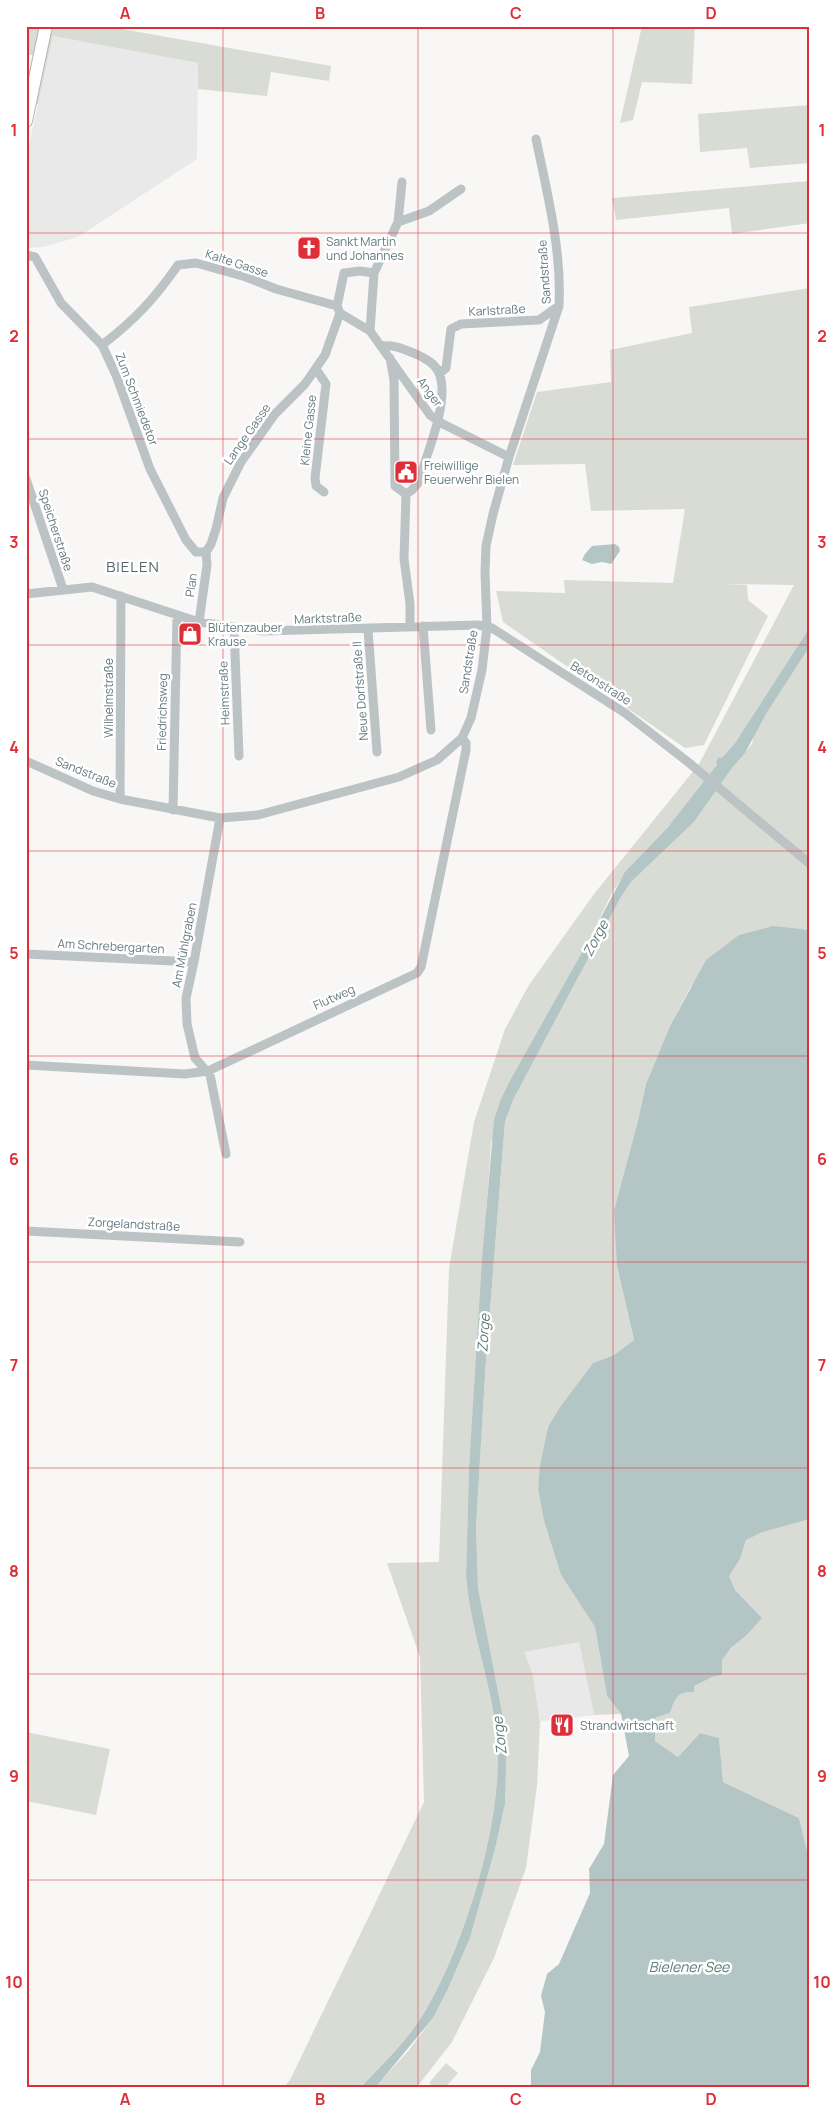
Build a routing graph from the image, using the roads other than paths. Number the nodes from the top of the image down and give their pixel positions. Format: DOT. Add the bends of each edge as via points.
graph roads {
  1 [pos="46,26"];
  2 [pos="26,121"];
  3 [pos="536,139"];
  4 [pos="402,182"];
  5 [pos="461,189"];
  6 [pos="398,222"];
  7 [pos="31,256"];
  8 [pos="374,273"];
  9 [pos="559,306"];
  10 [pos="339,309"];
  11 [pos="370,332"];
  12 [pos="102,345"];
  13 [pos="381,346"];
  14 [pos="390,358"];
  15 [pos="316,369"];
  16 [pos="440,373"];
  17 [pos="438,421"];
  18 [pos="509,457"];
  19 [pos="26,479"];
  20 [pos="324,492"];
  21 [pos="406,494"];
  22 [pos="206,552"];
  23 [pos="63,589"];
  24 [pos="26,594"];
  25 [pos="121,596"];
  26 [pos="176,615"];
  27 [pos="199,622"];
  28 [pos="410,626"];
  29 [pos="423,626"];
  30 [pos="487,627"];
  31 [pos="234,628"];
  32 [pos="368,629"];
  33 [pos="431,730"];
  34 [pos="462,738"];
  35 [pos="377,752"];
  36 [pos="239,756"];
  37 [pos="26,761"];
  38 [pos="120,799"];
  39 [pos="173,810"];
  40 [pos="220,818"];
  41 [pos="810,864"];
  42 [pos="26,954"];
  43 [pos="194,962"];
  44 [pos="26,1065"];
  45 [pos="208,1071"];
  46 [pos="226,1154"];
  47 [pos="26,1231"];
  48 [pos="240,1242"];
  1 -- 2 [label="main road"];
  3 -- 9 [label="street, Sandstraße" via="552,215"];
  4 -- 6 [label="street"];
  5 -- 6 [label="street" via="429,211"];
  6 -- 8 [label="street"];
  7 -- 12 [label="street, Zum Schmiedetor" via="61,303"];
  8 -- 10 [label="street, Lange Gasse" via="344,272"];
  8 -- 11 [label="street"];
  9 -- 16 [label="street, Karlstraße" via="539,320 461,324 451,329 446,368"];
  9 -- 18 [label="street, Sandstraße"];
  10 -- 11 [label="street, Kalte Gasse"];
  10 -- 12 [label="street, Kalte Gasse" via="196,262 178,264 148,305 130,324"];
  10 -- 15 [label="street, Lange Gasse" via="325,355"];
  11 -- 13 [label="street, Anger"];
  12 -- 22 [label="street, Zum Schmiedetor" via="150,469 186,540 196,552"];
  13 -- 14 [label="street, Anger"];
  13 -- 16 [label="street" via="396,345 424,358"];
  14 -- 17 [label="street, Anger" via="424,408"];
  14 -- 21 [label="street, Anger" via="394,380 395,486"];
  15 -- 20 [label="street, Kleine Gasse" via="326,384 315,478 316,486"];
  15 -- 22 [label="street, Lange Gasse" via="306,384 275,414 241,462 223,498 216,529"];
  16 -- 17 [label="street"];
  17 -- 18 [label="street"];
  17 -- 21 [label="street, Anger" via="418,483"];
  18 -- 30 [label="street, Sandstraße" via="486,546"];
  19 -- 23 [label="street, Speicherstraße"];
  21 -- 28 [label="street" via="404,559"];
  22 -- 27 [label="street, Plan"];
  23 -- 24 [label="street, Marktstraße"];
  23 -- 25 [label="street, Marktstraße" via="92,586"];
  25 -- 26 [label="street, Marktstraße"];
  25 -- 38 [label="street, Wilhelmstraße"];
  26 -- 27 [label="street, Marktstraße"];
  26 -- 39 [label="street, Friedrichsweg"];
  27 -- 31 [label="street, Marktstraße"];
  28 -- 29 [label="street, Marktstraße"];
  28 -- 32 [label="street, Marktstraße"];
  29 -- 30 [label="street, Marktstraße"];
  29 -- 33 [label="street"];
  30 -- 34 [label="street, Sandstraße" via="478,691"];
  30 -- 41 [label="street, Betonstraße" via="625,713"];
  31 -- 32 [label="street, Marktstraße" via="263,631"];
  31 -- 36 [label="street, Heimstraße"];
  32 -- 35 [label="street, Neue Dorfstraße II"];
  34 -- 40 [label="street, Sandstraße" via="437,760 399,777 258,815"];
  34 -- 45 [label="street, Flutweg" via="466,750 417,973"];
  37 -- 38 [label="street, Sandstraße"];
  38 -- 39 [label="street, Sandstraße"];
  39 -- 40 [label="street, Sandstraße"];
  40 -- 43 [label="street, Am Mühlgraben"];
  42 -- 43 [label="street, Am Schrebergarten"];
  43 -- 45 [label="street, Am Mühlgraben" via="186,998 187,1024 195,1058"];
  44 -- 45 [label="street, Flutweg" via="185,1074"];
  45 -- 46 [label="street"];
  47 -- 48 [label="street, Zorgelandstraße"];
}
